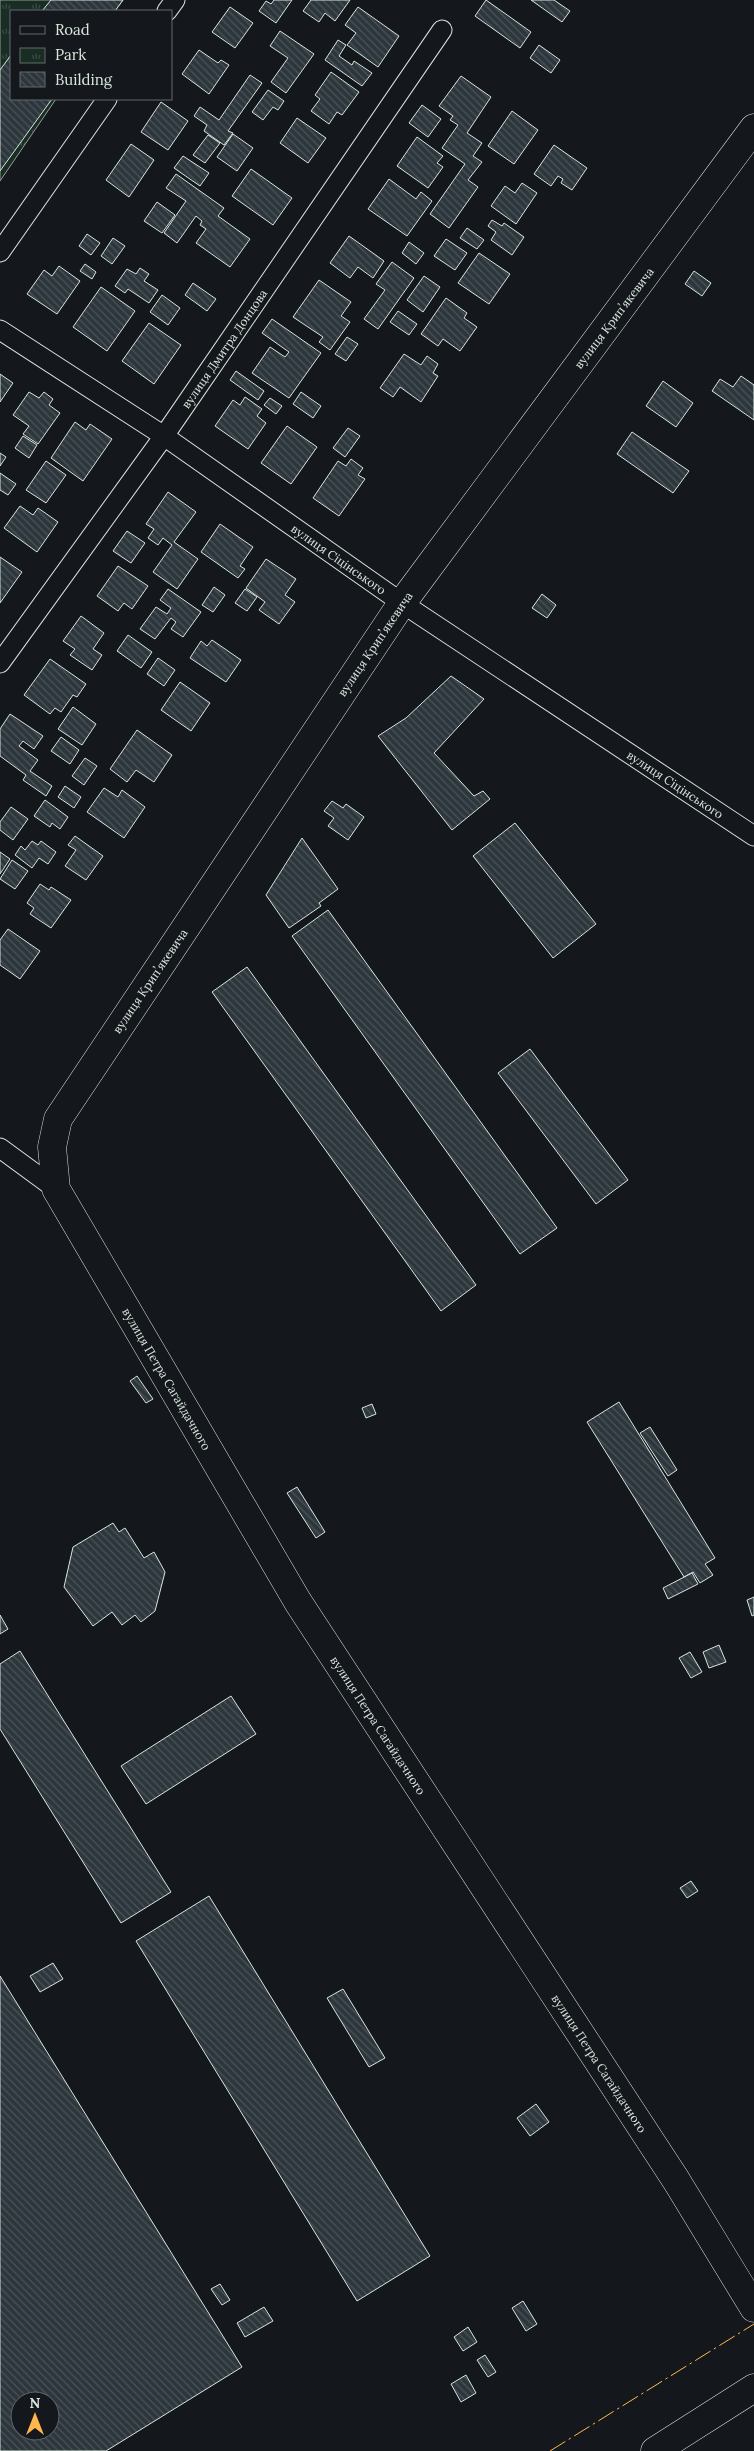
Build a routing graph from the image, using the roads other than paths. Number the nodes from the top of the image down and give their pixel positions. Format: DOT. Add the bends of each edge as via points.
graph roads {
  1 [pos="442,30"];
  2 [pos="106,100"];
  3 [pos="754,128"];
  4 [pos="0,252"];
  5 [pos="0,330"];
  6 [pos="164,436"];
  7 [pos="402,603"];
  8 [pos="0,663"];
  9 [pos="754,836"];
  10 [pos="0,1148"];
  11 [pos="56,1188"];
  12 [pos="754,2308"];
  13 [pos="754,2388"];
  14 [pos="655,2451"];
  1 -- 6 [label="street, вулиця Дмитра Донцова"];
  2 -- 4 [label="street"];
  3 -- 7 [label="main road, вулиця Крипʼякевича"];
  5 -- 6 [label="street, вулиця Сіцінського"];
  6 -- 7 [label="street, вулиця Сіцінського"];
  6 -- 8 [label="street, вулиця Дмитра Донцова"];
  7 -- 9 [label="street, вулиця Сіцінського"];
  7 -- 11 [label="main road, вулиця Крипʼякевича" via="58,1119 52,1147"];
  10 -- 11 [label="street, вулиця Петра Сагайдачного"];
  11 -- 12 [label="main road, вулиця Петра Сагайдачного" via="298,1602 676,2180"];
  13 -- 14 [label="main road"];
}
